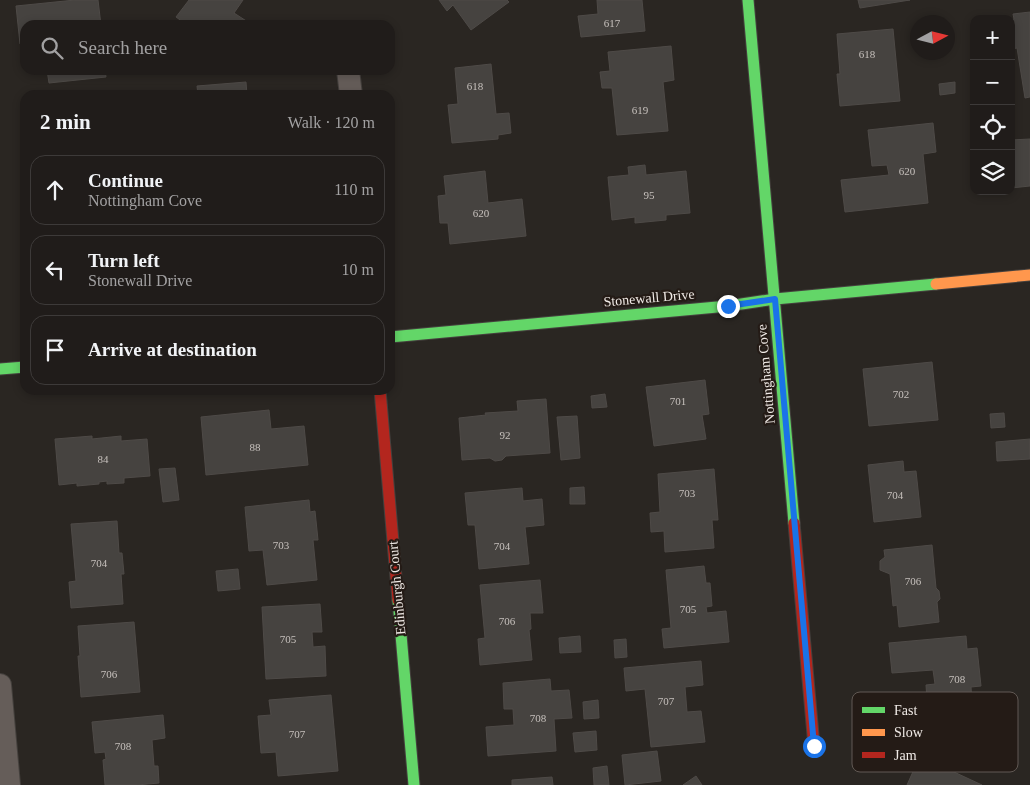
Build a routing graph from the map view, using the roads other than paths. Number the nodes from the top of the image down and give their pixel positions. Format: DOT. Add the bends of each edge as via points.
graph roads {
  1 [pos="748,0"];
  2 [pos="349,75"];
  3 [pos="350,90"];
  4 [pos="1030,276"];
  5 [pos="775,299"];
  6 [pos="395,337"];
  7 [pos="20,367"];
  8 [pos="0,369"];
  9 [pos="380,395"];
  10 [pos="0,685"];
  11 [pos="814,746"];
  12 [pos="9,785"];
  13 [pos="414,785"];
  1 -- 5 [label="street, Nottingham Cove"];
  2 -- 3 [label="street"];
  4 -- 5 [label="street, Stonewall Drive"];
  5 -- 6 [label="street, Stonewall Drive"];
  5 -- 11 [label="street, Nottingham Cove"];
  7 -- 8 [label="street"];
  9 -- 13 [label="street, Edinburgh Court"];
  10 -- 12 [label="street"];
}
